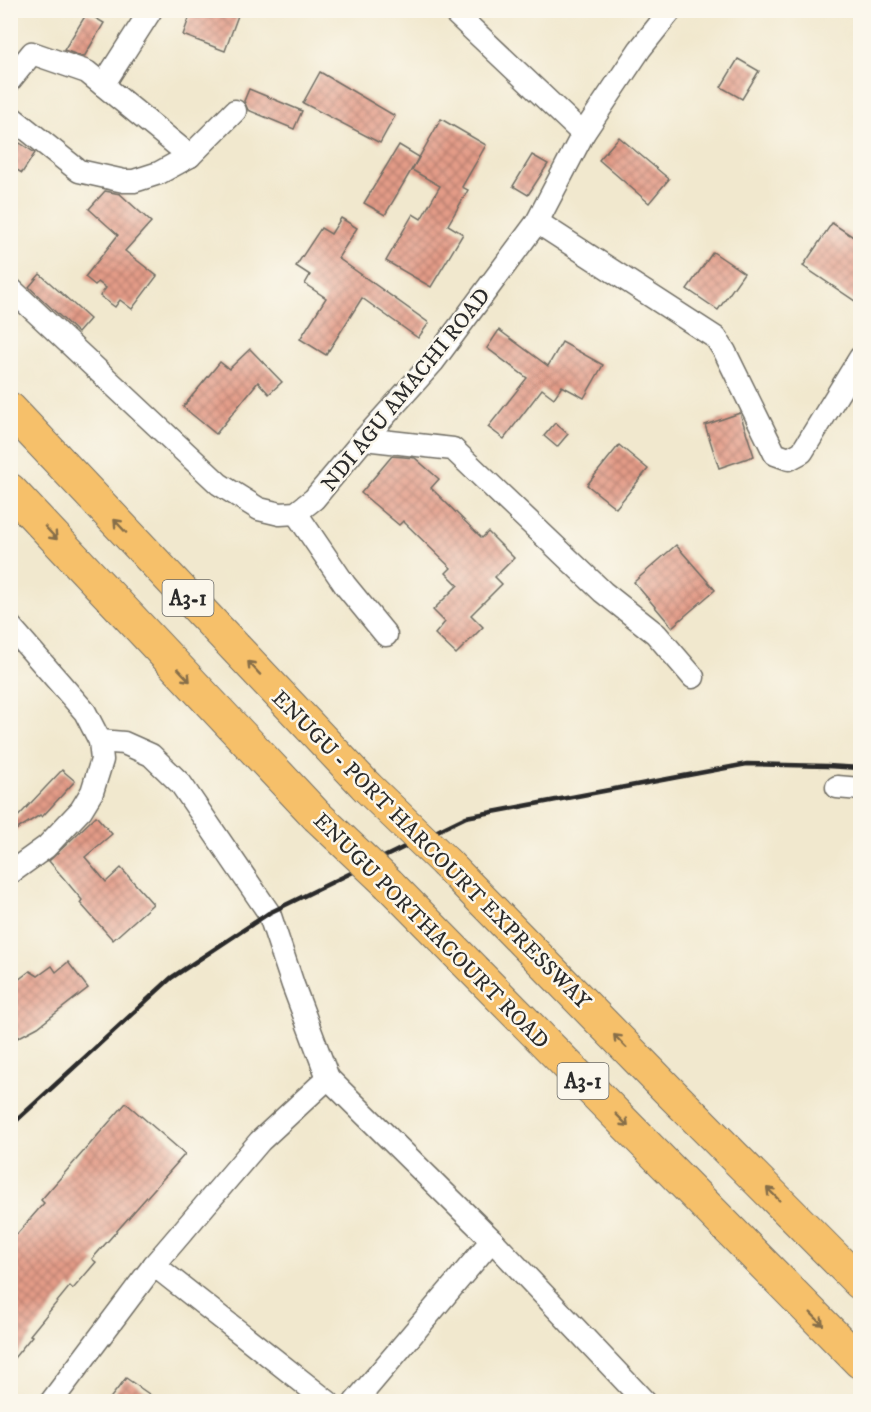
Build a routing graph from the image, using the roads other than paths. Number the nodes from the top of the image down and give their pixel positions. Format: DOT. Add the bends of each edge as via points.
graph roads {
  1 [pos="151,10"];
  2 [pos="452,10"];
  3 [pos="671,10"];
  4 [pos="10,80"];
  5 [pos="103,85"];
  6 [pos="235,111"];
  7 [pos="10,116"];
  8 [pos="583,134"];
  9 [pos="190,156"];
  10 [pos="537,222"];
  11 [pos="10,288"];
  12 [pos="861,358"];
  13 [pos="10,409"];
  14 [pos="364,439"];
  15 [pos="10,490"];
  16 [pos="296,513"];
  17 [pos="10,626"];
  18 [pos="386,635"];
  19 [pos="693,677"];
  20 [pos="100,741"];
  21 [pos="837,786"];
  22 [pos="861,789"];
  23 [pos="10,873"];
  24 [pos="328,1078"];
  25 [pos="492,1240"];
  26 [pos="154,1265"];
  27 [pos="861,1283"];
  28 [pos="861,1362"];
  29 [pos="51,1401"];
  30 [pos="328,1401"];
  31 [pos="355,1401"];
  32 [pos="645,1401"];
  1 -- 5 [label="street"];
  2 -- 8 [label="street"];
  3 -- 8 [label="street, NDI AGU AMACHI ROAD"];
  4 -- 5 [label="street" via="32,53 87,72"];
  5 -- 9 [label="street"];
  6 -- 9 [label="street"];
  7 -- 9 [label="street" via="76,168 124,181 159,173"];
  8 -- 10 [label="street, NDI AGU AMACHI ROAD"];
  10 -- 12 [label="street" via="716,338 775,454 789,459 802,452"];
  10 -- 14 [label="street, NDI AGU AMACHI ROAD" via="433,362"];
  11 -- 16 [label="street" via="219,484 259,509"];
  27 -- 13 [label="highway, ENUGU - PORT HARCOURT EXPRESSWAY / A3-1, one-way, bridge" via="366,786"];
  14 -- 16 [label="street, NDI AGU AMACHI ROAD" via="314,499"];
  14 -- 19 [label="street" via="453,449 603,592 656,634"];
  15 -- 28 [label="highway, ENUGU PORTHACOURT ROAD / A3-1, one-way, bridge" via="317,816 389,884"];
  16 -- 18 [label="street" via="345,585"];
  17 -- 20 [label="street" via="85,712"];
  20 -- 23 [label="street" via="102,760 92,792 81,810 46,847"];
  20 -- 24 [label="street" via="124,743 151,755 181,784 269,913"];
  21 -- 22 [label="street"];
  24 -- 25 [label="street"];
  24 -- 26 [label="street" via="260,1142"];
  25 -- 31 [label="street"];
  25 -- 32 [label="street"];
  26 -- 29 [label="street"];
  26 -- 30 [label="street"];
}
